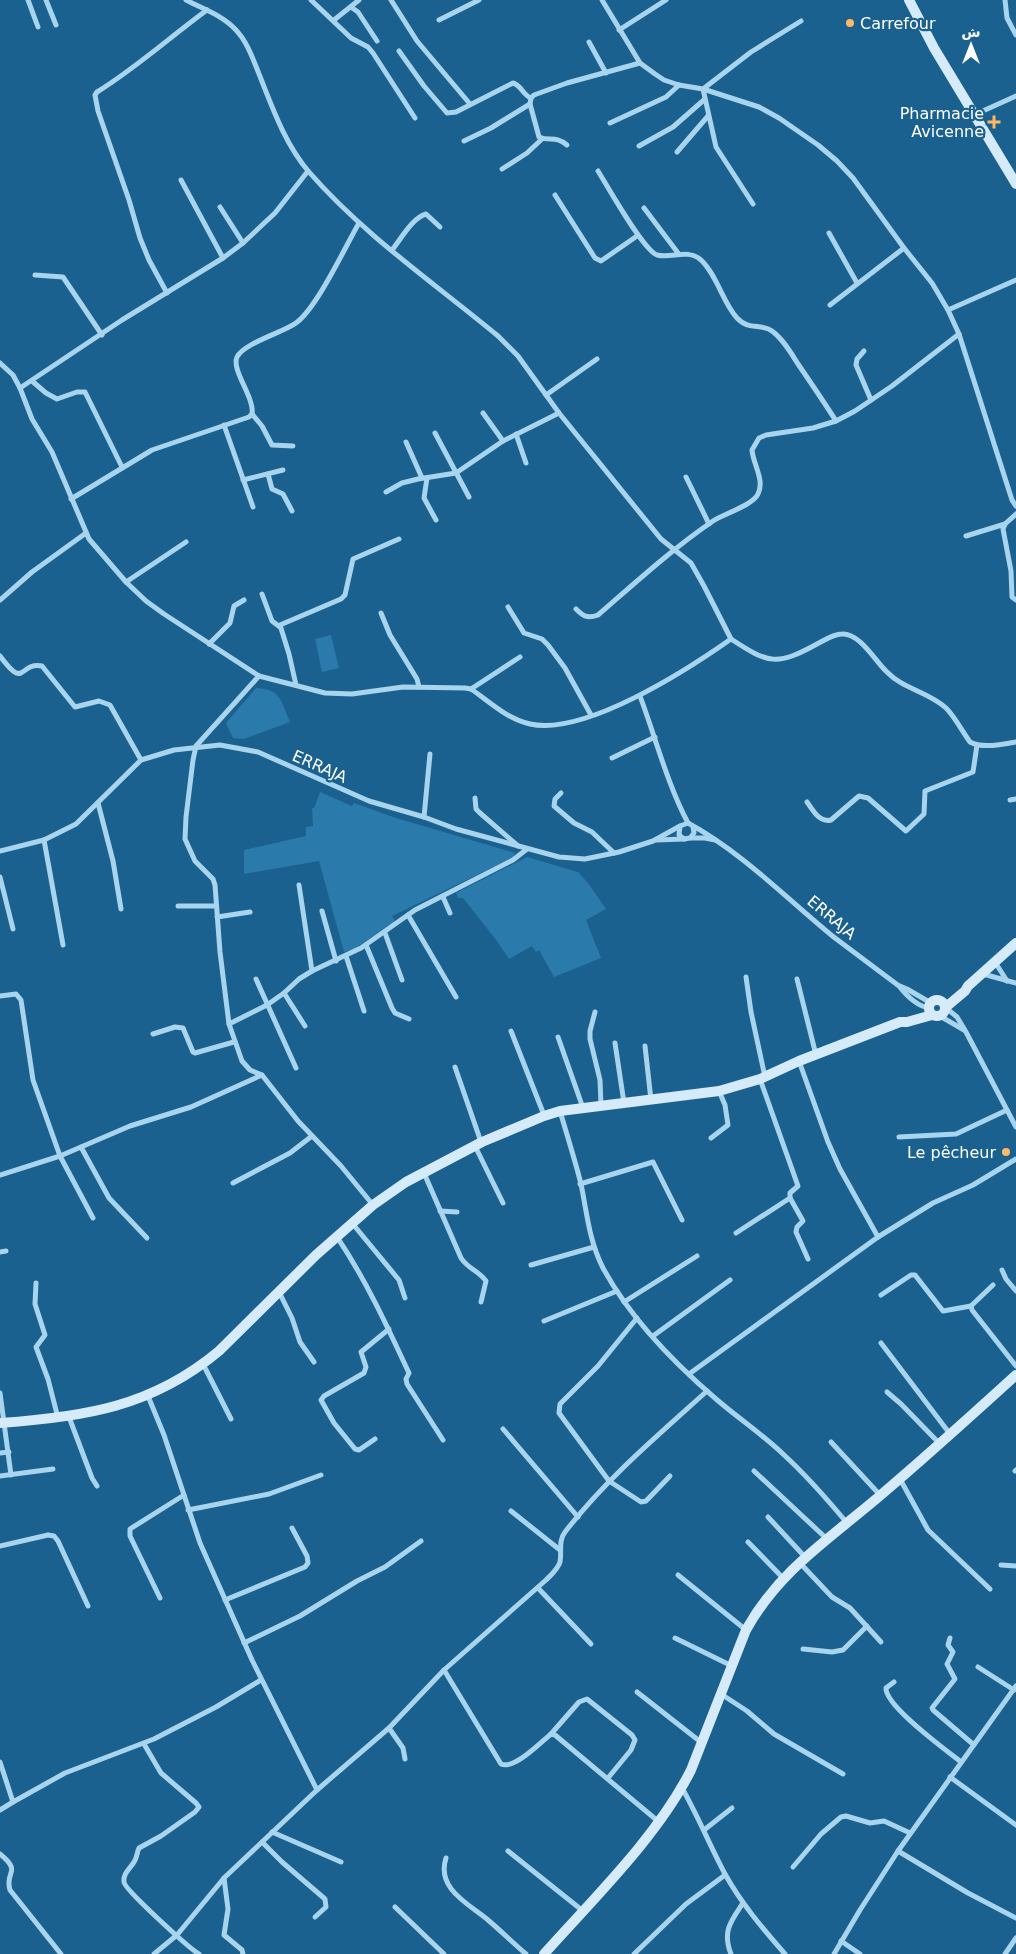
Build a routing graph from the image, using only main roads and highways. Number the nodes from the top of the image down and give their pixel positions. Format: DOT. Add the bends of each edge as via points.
graph roads {
  1 [pos="909,0"];
  2 [pos="1016,184"];
  3 [pos="1016,943"];
  4 [pos="1016,1375"];
  5 [pos="2,1423"];
  6 [pos="544,1954"];
  1 -- 2 [label="main road" via="934,48"];
  3 -- 5 [label="main road" via="965,991 937,1008 905,1017 900,1022 762,1078 719,1091 560,1112 478,1144 399,1186 373,1205 203,1364 148,1396 102,1410 63,1418"];
  4 -- 6 [label="main road" via="783,1578 746,1630 682,1788 659,1822"];
}
